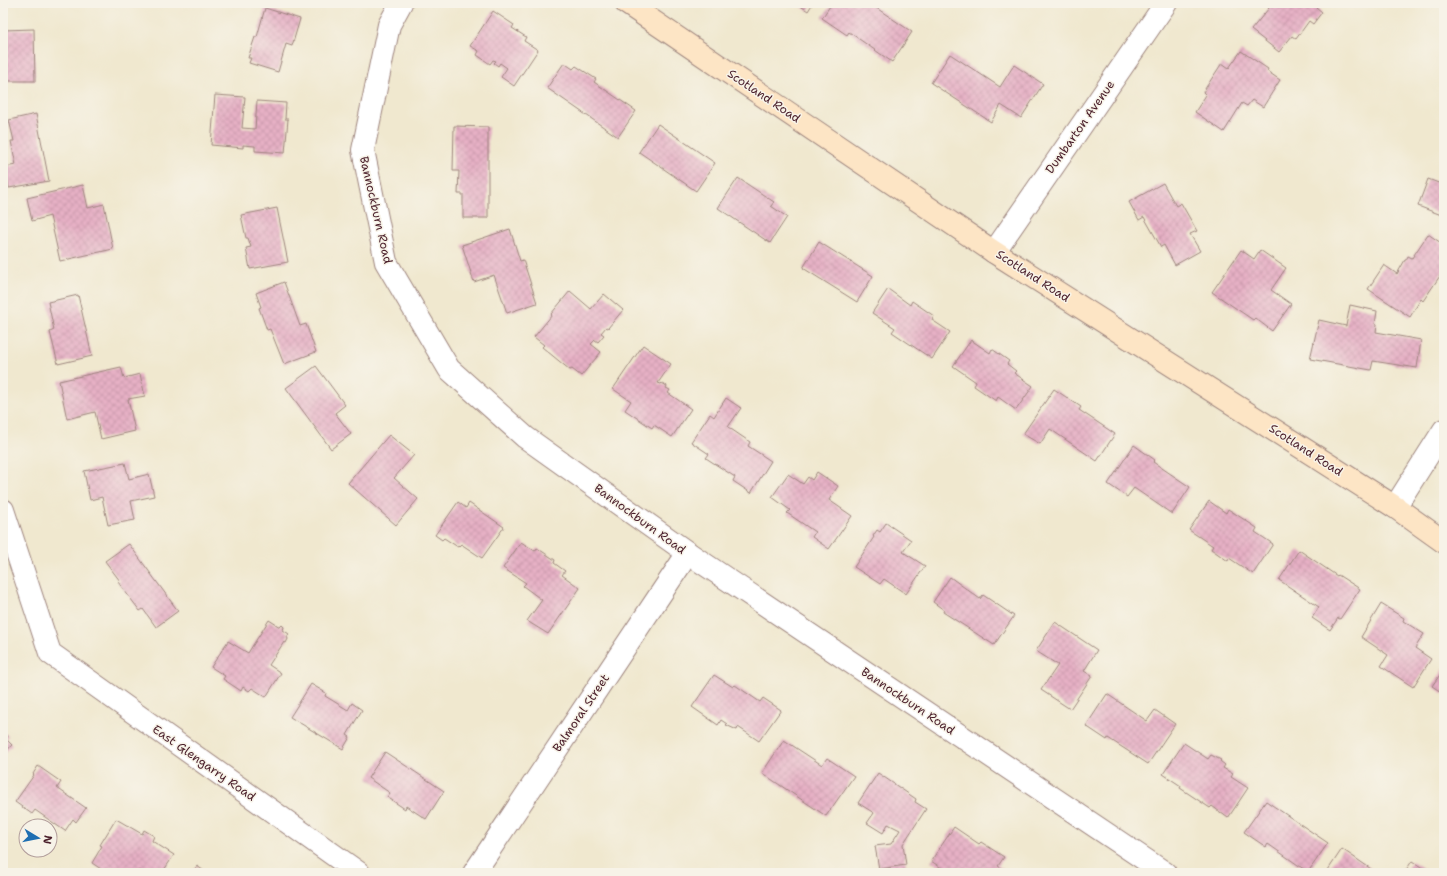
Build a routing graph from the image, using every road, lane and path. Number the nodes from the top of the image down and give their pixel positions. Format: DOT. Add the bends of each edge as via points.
graph roads {
  1 [pos="401,3"];
  2 [pos="626,3"];
  3 [pos="1166,3"];
  4 [pos="994,252"];
  5 [pos="1444,430"];
  6 [pos="1395,507"];
  7 [pos="3,510"];
  8 [pos="1444,542"];
  9 [pos="688,553"];
  10 [pos="359,873"];
  11 [pos="474,873"];
  12 [pos="1165,873"];
  1 -- 9 [label="street, Bannockburn Road" via="389,25 363,150 386,262 449,369 525,437"];
  2 -- 4 [label="street, Scotland Road"];
  3 -- 4 [label="street, Dumbarton Avenue"];
  4 -- 6 [label="street, Scotland Road"];
  5 -- 6 [label="street"];
  6 -- 8 [label="street, Scotland Road"];
  7 -- 10 [label="street, East Glengarry Road" via="50,653"];
  9 -- 11 [label="street, Balmoral Street"];
  9 -- 12 [label="street, Bannockburn Road"];
}
